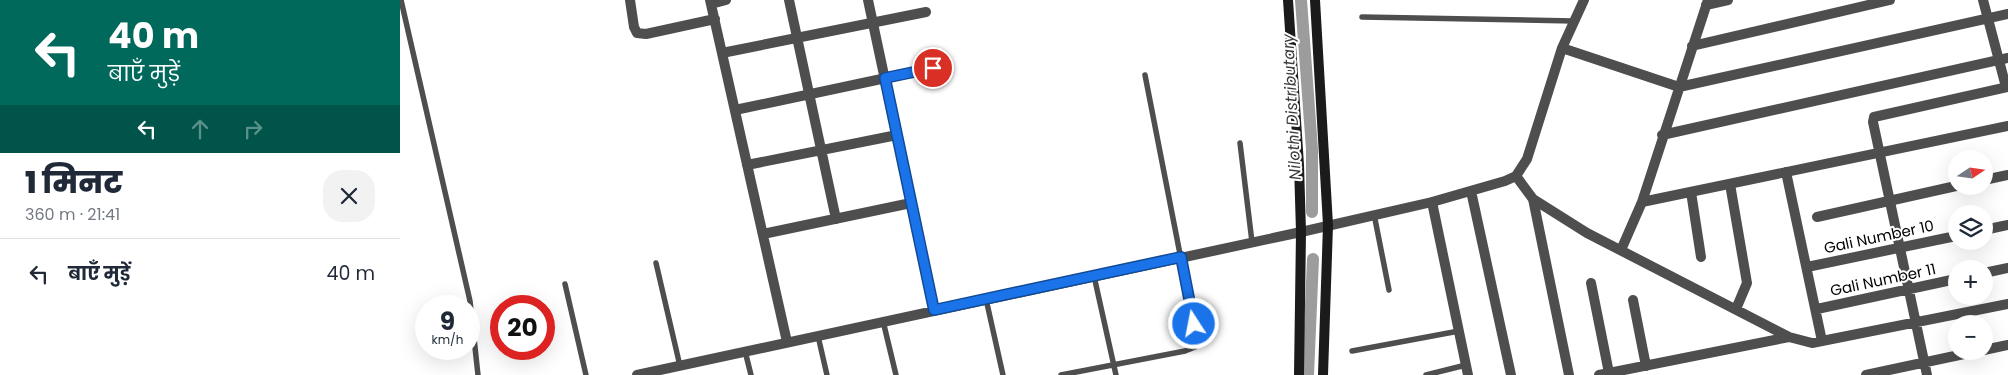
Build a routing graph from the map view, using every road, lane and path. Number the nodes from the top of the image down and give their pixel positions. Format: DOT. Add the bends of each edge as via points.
graph roads {
  1 [pos="400,0"];
  2 [pos="630,0"];
  3 [pos="726,0"];
  4 [pos="789,0"];
  5 [pos="868,0"];
  6 [pos="1288,0"];
  7 [pos="1314,0"];
  8 [pos="1584,0"];
  9 [pos="1728,0"];
  10 [pos="1890,0"];
  11 [pos="1983,0"];
  12 [pos="711,2"];
  13 [pos="1707,2"];
  14 [pos="926,12"];
  15 [pos="2008,14"];
  16 [pos="1362,17"];
  17 [pos="714,19"];
  18 [pos="1987,19"];
  19 [pos="1574,21"];
  20 [pos="873,23"];
  21 [pos="797,38"];
  22 [pos="1692,46"];
  23 [pos="1562,48"];
  24 [pos="722,54"];
  25 [pos="2003,59"];
  26 [pos="933,68"];
  27 [pos="1145,75"];
  28 [pos="885,78"];
  29 [pos="1679,87"];
  30 [pos="2007,87"];
  31 [pos="810,95"];
  32 [pos="735,110"];
  33 [pos="2008,126"];
  34 [pos="897,135"];
  35 [pos="1662,135"];
  36 [pos="1240,143"];
  37 [pos="822,150"];
  38 [pos="1880,153"];
  39 [pos="747,165"];
  40 [pos="1786,172"];
  41 [pos="2008,175"];
  42 [pos="1516,176"];
  43 [pos="1993,178"];
  44 [pos="1730,184"];
  45 [pos="1948,188"];
  46 [pos="1471,191"];
  47 [pos="1691,192"];
  48 [pos="1533,199"];
  49 [pos="1890,200"];
  50 [pos="1432,202"];
  51 [pos="1642,202"];
  52 [pos="911,203"];
  53 [pos="1374,214"];
  54 [pos="1816,217"];
  55 [pos="836,219"];
  56 [pos="1328,224"];
  57 [pos="2008,225"];
  58 [pos="1993,228"];
  59 [pos="1301,232"];
  60 [pos="762,234"];
  61 [pos="1948,238"];
  62 [pos="1252,242"];
  63 [pos="1900,247"];
  64 [pos="1621,250"];
  65 [pos="1181,257"];
  66 [pos="1701,257"];
  67 [pos="656,263"];
  68 [pos="1807,267"];
  69 [pos="2008,268"];
  70 [pos="1993,271"];
  71 [pos="1094,276"];
  72 [pos="1948,281"];
  73 [pos="1591,283"];
  74 [pos="565,284"];
  75 [pos="1390,290"];
  76 [pos="1909,290"];
  77 [pos="986,299"];
  78 [pos="1634,300"];
  79 [pos="2008,304"];
  80 [pos="1736,309"];
  81 [pos="1817,309"];
  82 [pos="934,310"];
  83 [pos="884,321"];
  84 [pos="1916,323"];
  85 [pos="1459,331"];
  86 [pos="818,336"];
  87 [pos="1789,337"];
  88 [pos="1822,341"];
  89 [pos="787,342"];
  90 [pos="2008,345"];
  91 [pos="1993,348"];
  92 [pos="1352,351"];
  93 [pos="746,352"];
  94 [pos="1948,358"];
  95 [pos="1925,363"];
  96 [pos="1114,364"];
  97 [pos="680,366"];
  98 [pos="1646,366"];
  99 [pos="1467,370"];
  100 [pos="1604,374"];
  101 [pos="478,375"];
  102 [pos="586,375"];
  103 [pos="637,375"];
  104 [pos="751,375"];
  105 [pos="827,375"];
  106 [pos="896,375"];
  107 [pos="1003,375"];
  108 [pos="1061,375"];
  109 [pos="1116,375"];
  110 [pos="1299,375"];
  111 [pos="1323,375"];
  112 [pos="1426,375"];
  113 [pos="1511,375"];
  114 [pos="1569,375"];
  115 [pos="1866,375"];
  116 [pos="1928,375"];
  1 -- 101 [label="lane" via="470,301"];
  2 -- 17 [label="street" via="637,33 646,34"];
  3 -- 12 [label="street"];
  4 -- 21 [label="street"];
  5 -- 20 [label="street"];
  6 -- 59 [label="street"];
  7 -- 56 [label="street"];
  8 -- 19 [label="street"];
  9 -- 13 [label="street"];
  10 -- 22 [label="street"];
  11 -- 18 [label="street"];
  12 -- 17 [label="street"];
  13 -- 22 [label="street"];
  14 -- 20 [label="street"];
  15 -- 18 [label="street"];
  16 -- 19 [label="lane"];
  17 -- 24 [label="street"];
  18 -- 25 [label="street"];
  18 -- 29 [label="street"];
  19 -- 23 [label="street"];
  20 -- 21 [label="street"];
  20 -- 28 [label="street"];
  21 -- 24 [label="street"];
  21 -- 31 [label="street"];
  22 -- 29 [label="street"];
  23 -- 29 [label="street"];
  23 -- 42 [label="street" via="1527,159"];
  24 -- 32 [label="street"];
  25 -- 30 [label="street"];
  25 -- 35 [label="street"];
  26 -- 28 [label="street"];
  27 -- 65 [label="lane"];
  28 -- 31 [label="street"];
  28 -- 34 [label="street"];
  29 -- 35 [label="street"];
  30 -- 38 [label="street" via="1877,115 1873,122"];
  31 -- 32 [label="street"];
  31 -- 37 [label="street"];
  32 -- 39 [label="street"];
  33 -- 38 [label="street"];
  34 -- 37 [label="street"];
  34 -- 52 [label="street"];
  35 -- 51 [label="street"];
  36 -- 62 [label="lane"];
  37 -- 39 [label="street"];
  37 -- 55 [label="street"];
  38 -- 40 [label="street"];
  38 -- 49 [label="street"];
  39 -- 60 [label="street"];
  40 -- 44 [label="street"];
  40 -- 68 [label="street"];
  41 -- 43 [label="street"];
  42 -- 46 [label="street"];
  42 -- 48 [label="street"];
  44 -- 47 [label="street"];
  44 -- 80 [label="street" via="1747,283"];
  45 -- 49 [label="street"];
  46 -- 50 [label="street"];
  46 -- 113 [label="street"];
  47 -- 51 [label="street"];
  47 -- 66 [label="street"];
  48 -- 64 [label="street"];
  48 -- 114 [label="street"];
  49 -- 54 [label="street"];
  49 -- 63 [label="street"];
  50 -- 53 [label="street"];
  50 -- 85 [label="street"];
  51 -- 64 [label="street"];
  52 -- 55 [label="street"];
  52 -- 82 [label="street"];
  53 -- 56 [label="street"];
  53 -- 75 [label="lane"];
  55 -- 60 [label="street"];
  56 -- 59 [label="street"];
  56 -- 111 [label="street"];
  57 -- 58 [label="street"];
  59 -- 62 [label="street"];
  59 -- 110 [label="street"];
  60 -- 89 [label="street"];
  61 -- 63 [label="street, Gali Number 10"];
  62 -- 65 [label="street"];
  63 -- 68 [label="street, Gali Number 10"];
  63 -- 76 [label="street"];
  64 -- 80 [label="street"];
  65 -- 71 [label="street"];
  65 -- 96 [label="lane" via="1197,341 1195,347"];
  67 -- 97 [label="lane"];
  68 -- 81 [label="street"];
  69 -- 70 [label="street"];
  71 -- 77 [label="street"];
  71 -- 96 [label="lane"];
  72 -- 76 [label="street, Gali Number 11"];
  73 -- 100 [label="street"];
  74 -- 102 [label="lane"];
  76 -- 81 [label="street, Gali Number 11"];
  76 -- 84 [label="street"];
  77 -- 82 [label="street"];
  77 -- 107 [label="lane"];
  78 -- 98 [label="street"];
  79 -- 84 [label="street"];
  80 -- 87 [label="street"];
  81 -- 88 [label="street"];
  82 -- 83 [label="street"];
  83 -- 86 [label="street"];
  83 -- 106 [label="lane"];
  84 -- 88 [label="street"];
  84 -- 95 [label="street"];
  85 -- 92 [label="lane"];
  85 -- 99 [label="street"];
  86 -- 89 [label="street"];
  86 -- 105 [label="lane"];
  87 -- 88 [label="street" via="1812,343"];
  87 -- 98 [label="street"];
  89 -- 93 [label="street"];
  90 -- 91 [label="street"];
  93 -- 97 [label="street"];
  93 -- 104 [label="lane"];
  94 -- 95 [label="street"];
  95 -- 115 [label="street"];
  95 -- 116 [label="street"];
  96 -- 108 [label="lane"];
  96 -- 109 [label="lane"];
  97 -- 103 [label="street"];
  98 -- 100 [label="street"];
  99 -- 112 [label="lane"];
}
